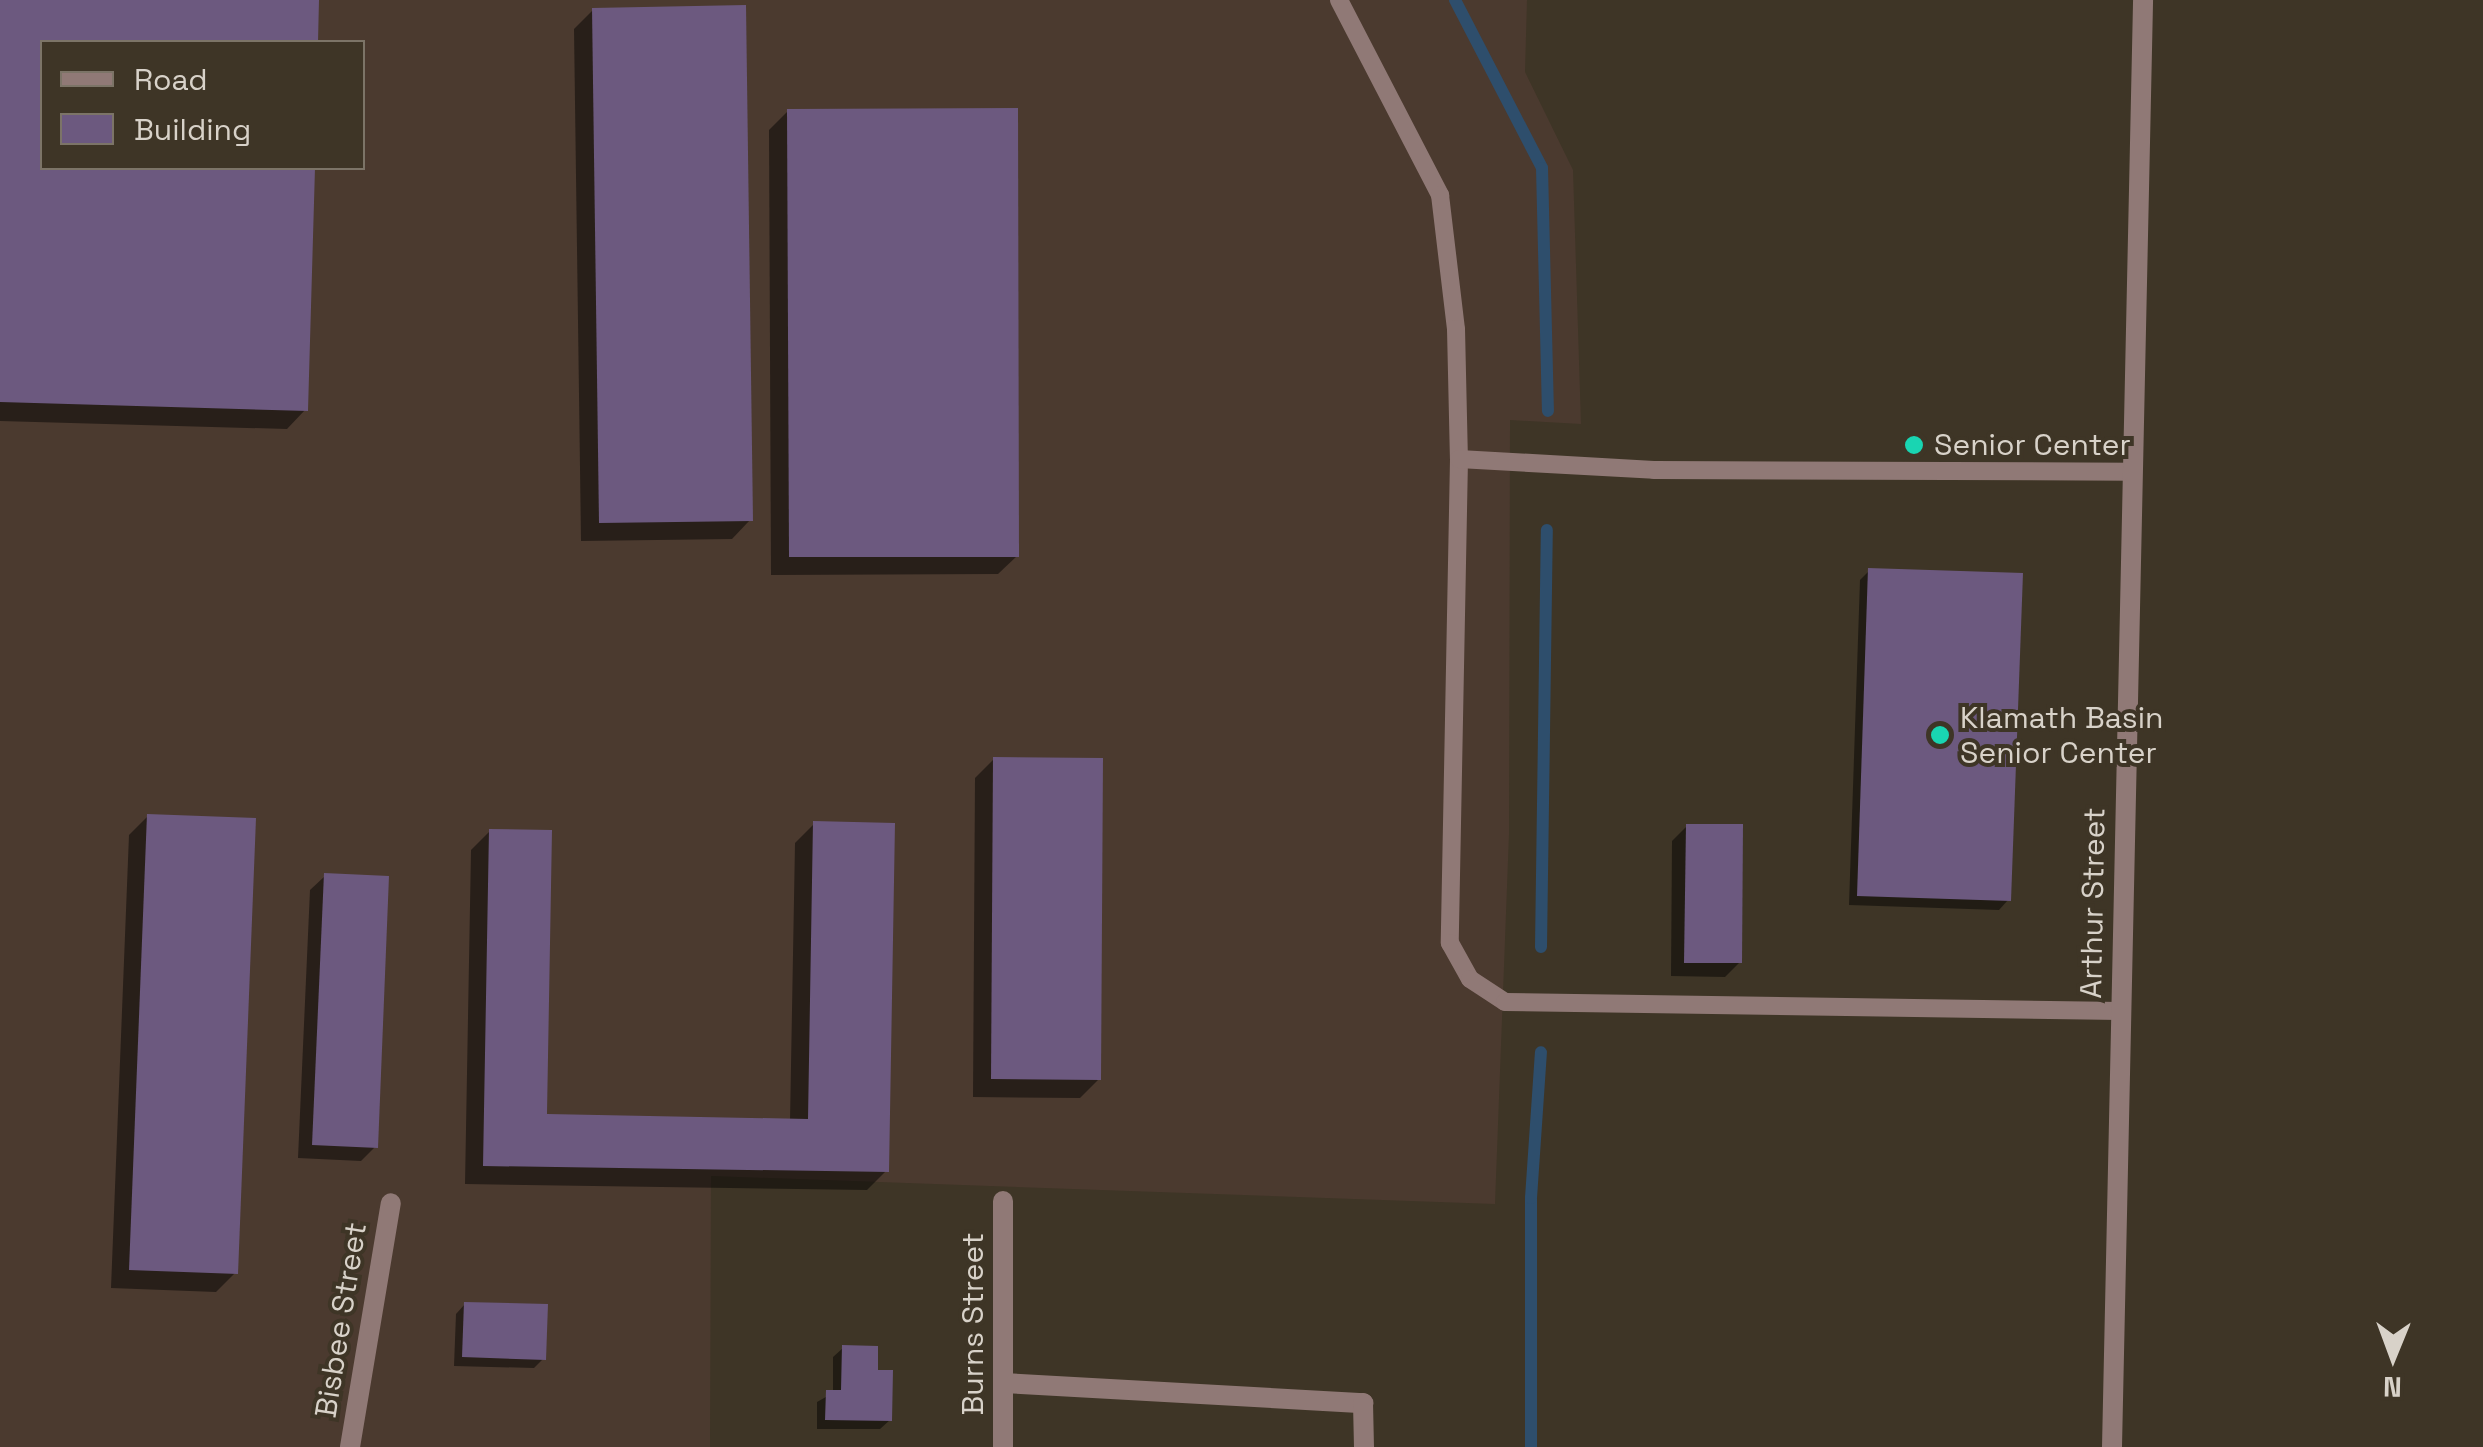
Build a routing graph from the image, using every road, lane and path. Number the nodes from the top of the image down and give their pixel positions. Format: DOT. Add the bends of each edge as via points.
graph roads {
  1 [pos="1339,0"];
  2 [pos="2143,0"];
  3 [pos="1459,459"];
  4 [pos="2133,472"];
  5 [pos="2120,1011"];
  6 [pos="1003,1201"];
  7 [pos="390,1204"];
  8 [pos="1003,1383"];
  9 [pos="350,1447"];
  10 [pos="1003,1447"];
  11 [pos="1364,1447"];
  12 [pos="2112,1447"];
  1 -- 3 [label="lane" via="1440,195 1456,329"];
  2 -- 4 [label="street, Arthur Street"];
  3 -- 4 [label="lane" via="1654,470"];
  3 -- 5 [label="lane" via="1450,943 1470,979 1504,1002"];
  4 -- 5 [label="street, Arthur Street"];
  5 -- 12 [label="street, Arthur Street"];
  6 -- 8 [label="street, Burns Street"];
  7 -- 9 [label="street, Bisbee Street"];
  8 -- 10 [label="street, Burns Street"];
  8 -- 11 [label="street" via="1363,1403"];
}
